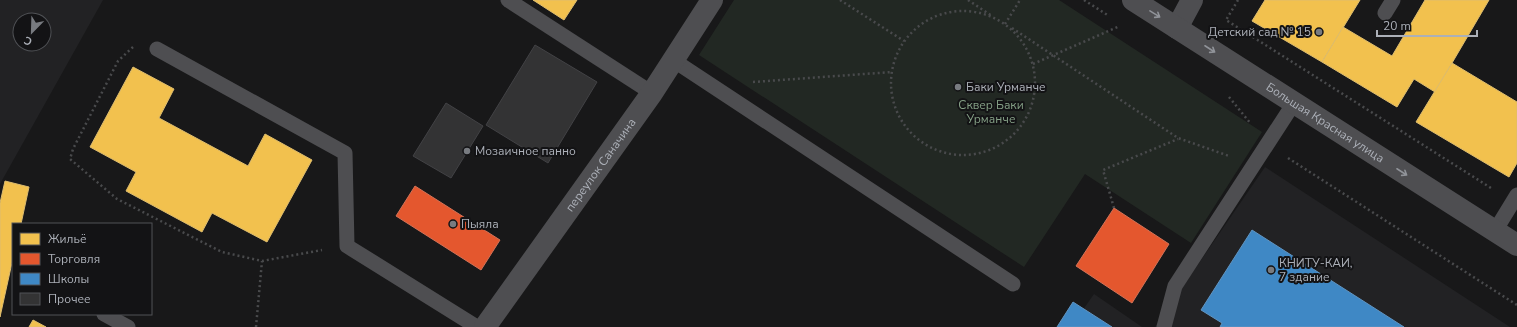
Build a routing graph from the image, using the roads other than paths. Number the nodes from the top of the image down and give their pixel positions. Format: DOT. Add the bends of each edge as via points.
graph roads {
  1 [pos="508,0"];
  2 [pos="712,0"];
  3 [pos="1133,0"];
  4 [pos="1192,0"];
  5 [pos="1393,0"];
  6 [pos="1385,13"];
  7 [pos="1177,28"];
  8 [pos="157,49"];
  9 [pos="673,60"];
  10 [pos="652,93"];
  11 [pos="1294,103"];
  12 [pos="1515,199"];
  13 [pos="1495,231"];
  14 [pos="1517,245"];
  15 [pos="1013,284"];
  16 [pos="106,315"];
  17 [pos="128,327"];
  18 [pos="477,327"];
  19 [pos="485,327"];
  20 [pos="1164,327"];
  1 -- 10 [label="lane"];
  2 -- 9 [label="street, переулок Саначина"];
  3 -- 7 [label="street, Большая Красная улица, one-way"];
  4 -- 7 [label="street"];
  5 -- 6 [label="lane"];
  7 -- 11 [label="street, Большая Красная улица, one-way"];
  8 -- 18 [label="lane" via="345,152 347,246"];
  9 -- 10 [label="street, переулок Саначина"];
  9 -- 15 [label="lane"];
  10 -- 19 [label="street, переулок Саначина"];
  11 -- 13 [label="street, Большая Красная улица, one-way"];
  11 -- 20 [label="lane" via="1175,286"];
  12 -- 13 [label="lane"];
  13 -- 14 [label="street, Большая Красная улица"];
  16 -- 17 [label="lane"];
}
